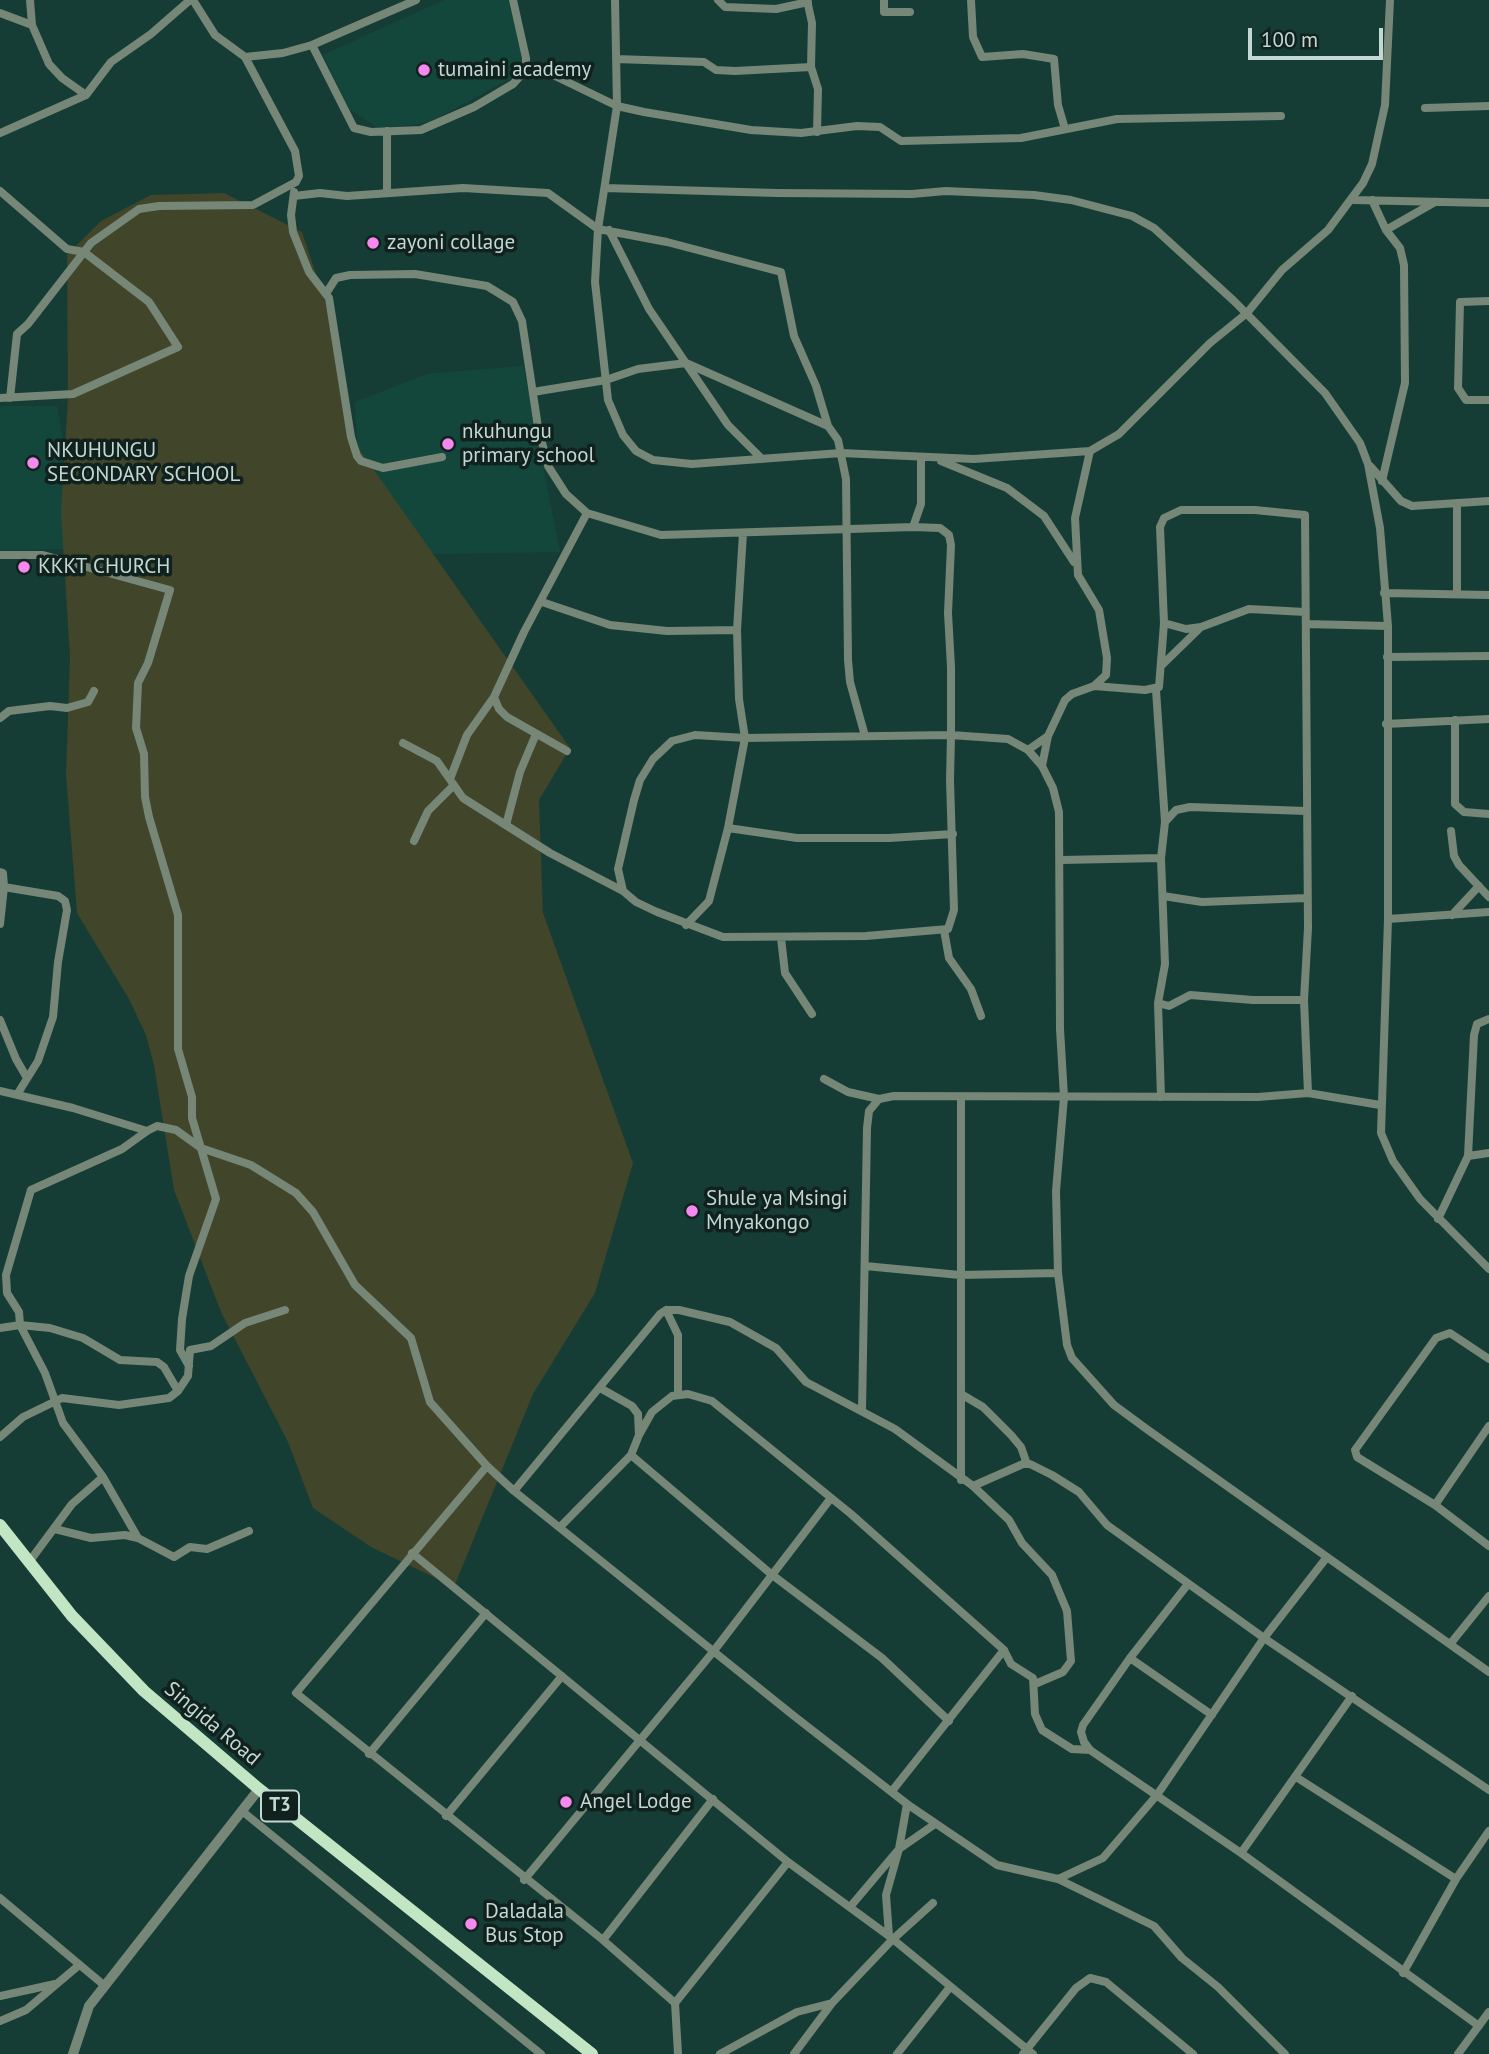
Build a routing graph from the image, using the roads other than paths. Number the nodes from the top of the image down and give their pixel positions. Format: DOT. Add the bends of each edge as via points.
graph roads {
  1 [pos="30,0"];
  2 [pos="192,0"];
  3 [pos="416,0"];
  4 [pos="513,0"];
  5 [pos="615,0"];
  6 [pos="718,0"];
  7 [pos="884,0"];
  8 [pos="971,0"];
  9 [pos="1390,0"];
  10 [pos="807,1"];
  11 [pos="910,12"];
  12 [pos="0,13"];
  13 [pos="32,25"];
  14 [pos="312,45"];
  15 [pos="245,57"];
  16 [pos="616,59"];
  17 [pos="811,67"];
  18 [pos="526,68"];
  19 [pos="86,95"];
  20 [pos="617,106"];
  21 [pos="1489,106"];
  22 [pos="1425,108"];
  23 [pos="1281,116"];
  24 [pos="1065,129"];
  25 [pos="387,131"];
  26 [pos="817,132"];
  27 [pos="0,133"];
  28 [pos="296,182"];
  29 [pos="605,188"];
  30 [pos="0,191"];
  31 [pos="387,193"];
  32 [pos="294,196"];
  33 [pos="1353,200"];
  34 [pos="1372,200"];
  35 [pos="1436,201"];
  36 [pos="1489,203"];
  37 [pos="598,229"];
  38 [pos="609,230"];
  39 [pos="1386,230"];
  40 [pos="84,253"];
  41 [pos="327,292"];
  42 [pos="1489,302"];
  43 [pos="1247,313"];
  44 [pos="686,363"];
  45 [pos="606,380"];
  46 [pos="533,392"];
  47 [pos="5,398"];
  48 [pos="1489,400"];
  49 [pos="828,426"];
  50 [pos="1090,451"];
  51 [pos="841,453"];
  52 [pos="442,457"];
  53 [pos="932,458"];
  54 [pos="762,459"];
  55 [pos="921,459"];
  56 [pos="1368,464"];
  57 [pos="1382,481"];
  58 [pos="1489,501"];
  59 [pos="1457,503"];
  60 [pos="587,513"];
  61 [pos="913,527"];
  62 [pos="846,530"];
  63 [pos="743,533"];
  64 [pos="0,555"];
  65 [pos="1076,564"];
  66 [pos="1384,593"];
  67 [pos="1457,593"];
  68 [pos="1489,595"];
  69 [pos="542,601"];
  70 [pos="1305,612"];
  71 [pos="1164,623"];
  72 [pos="1306,624"];
  73 [pos="1388,626"];
  74 [pos="1201,627"];
  75 [pos="737,629"];
  76 [pos="1489,656"];
  77 [pos="1387,657"];
  78 [pos="1161,666"];
  79 [pos="1094,686"];
  80 [pos="1156,690"];
  81 [pos="94,691"];
  82 [pos="494,697"];
  83 [pos="0,718"];
  84 [pos="1489,719"];
  85 [pos="1455,720"];
  86 [pos="1386,724"];
  87 [pos="536,734"];
  88 [pos="951,735"];
  89 [pos="864,736"];
  90 [pos="1048,736"];
  91 [pos="745,738"];
  92 [pos="403,743"];
  93 [pos="1028,750"];
  94 [pos="568,751"];
  95 [pos="1042,766"];
  96 [pos="452,782"];
  97 [pos="1307,811"];
  98 [pos="1489,814"];
  99 [pos="1165,822"];
  100 [pos="506,825"];
  101 [pos="728,828"];
  102 [pos="1451,831"];
  103 [pos="953,834"];
  104 [pos="414,841"];
  105 [pos="1161,859"];
  106 [pos="1061,860"];
  107 [pos="0,872"];
  108 [pos="1479,886"];
  109 [pos="4,887"];
  110 [pos="623,891"];
  111 [pos="1163,896"];
  112 [pos="1489,897"];
  113 [pos="1307,898"];
  114 [pos="1489,912"];
  115 [pos="1452,915"];
  116 [pos="1388,919"];
  117 [pos="0,923"];
  118 [pos="686,925"];
  119 [pos="944,930"];
  120 [pos="781,938"];
  121 [pos="1304,1000"];
  122 [pos="1158,1003"];
  123 [pos="812,1014"];
  124 [pos="981,1016"];
  125 [pos="1489,1019"];
  126 [pos="0,1020"];
  127 [pos="27,1078"];
  128 [pos="824,1079"];
  129 [pos="0,1091"];
  130 [pos="18,1093"];
  131 [pos="1308,1093"];
  132 [pos="961,1097"];
  133 [pos="1064,1097"];
  134 [pos="1161,1097"];
  135 [pos="879,1100"];
  136 [pos="1380,1105"];
  137 [pos="147,1131"];
  138 [pos="201,1148"];
  139 [pos="1489,1153"];
  140 [pos="1468,1156"];
  141 [pos="1438,1219"];
  142 [pos="865,1266"];
  143 [pos="1489,1269"];
  144 [pos="1058,1273"];
  145 [pos="960,1275"];
  146 [pos="285,1310"];
  147 [pos="666,1310"];
  148 [pos="20,1325"];
  149 [pos="0,1328"];
  150 [pos="1489,1359"];
  151 [pos="189,1366"];
  152 [pos="600,1388"];
  153 [pos="178,1391"];
  154 [pos="678,1394"];
  155 [pos="961,1394"];
  156 [pos="53,1402"];
  157 [pos="862,1410"];
  158 [pos="1489,1426"];
  159 [pos="639,1435"];
  160 [pos="0,1437"];
  161 [pos="631,1455"];
  162 [pos="1027,1464"];
  163 [pos="487,1466"];
  164 [pos="103,1477"];
  165 [pos="961,1480"];
  166 [pos="973,1486"];
  167 [pos="514,1491"];
  168 [pos="831,1498"];
  169 [pos="1435,1505"];
  170 [pos="0,1525"];
  171 [pos="560,1527"];
  172 [pos="55,1529"];
  173 [pos="249,1531"];
  174 [pos="138,1538"];
  175 [pos="1489,1546"];
  176 [pos="412,1553"];
  177 [pos="1327,1557"];
  178 [pos="29,1562"];
  179 [pos="771,1574"];
  180 [pos="1188,1584"];
  181 [pos="1489,1595"];
  182 [pos="486,1613"];
  183 [pos="1264,1639"];
  184 [pos="1451,1643"];
  185 [pos="1004,1650"];
  186 [pos="713,1652"];
  187 [pos="1130,1658"];
  188 [pos="1489,1672"];
  189 [pos="562,1676"];
  190 [pos="1035,1684"];
  191 [pos="1352,1696"];
  192 [pos="1212,1715"];
  193 [pos="949,1721"];
  194 [pos="640,1740"];
  195 [pos="1090,1750"];
  196 [pos="369,1754"];
  197 [pos="1296,1777"];
  198 [pos="259,1789"];
  199 [pos="1489,1790"];
  200 [pos="892,1791"];
  201 [pos="1157,1796"];
  202 [pos="713,1800"];
  203 [pos="907,1804"];
  204 [pos="242,1811"];
  205 [pos="446,1816"];
  206 [pos="935,1824"];
  207 [pos="1489,1831"];
  208 [pos="900,1850"];
  209 [pos="1241,1853"];
  210 [pos="788,1862"];
  211 [pos="1456,1879"];
  212 [pos="524,1880"];
  213 [pos="1058,1880"];
  214 [pos="0,1898"];
  215 [pos="933,1903"];
  216 [pos="850,1907"];
  217 [pos="891,1938"];
  218 [pos="603,1940"];
  219 [pos="78,1966"];
  220 [pos="1403,1973"];
  221 [pos="59,1983"];
  222 [pos="105,1986"];
  223 [pos="950,1987"];
  224 [pos="0,1996"];
  225 [pos="675,2003"];
  226 [pos="832,2003"];
  227 [pos="1489,2012"];
  228 [pos="0,2021"];
  229 [pos="1479,2026"];
  230 [pos="1028,2052"];
  231 [pos="74,2054"];
  232 [pos="541,2054"];
  233 [pos="592,2054"];
  234 [pos="678,2054"];
  235 [pos="720,2054"];
  236 [pos="794,2054"];
  237 [pos="897,2054"];
  238 [pos="1193,2054"];
  239 [pos="1285,2054"];
  240 [pos="1458,2054"];
  1 -- 13 [label="street"];
  2 -- 15 [label="street" via="215,35"];
  2 -- 19 [label="street" via="111,62"];
  3 -- 14 [label="street"];
  4 -- 18 [label="street"];
  5 -- 16 [label="street"];
  6 -- 10 [label="street" via="725,7 776,9"];
  7 -- 11 [label="street" via="884,12"];
  8 -- 24 [label="street" via="973,37 982,57 1023,54 1054,59"];
  9 -- 33 [label="street" via="1385,106 1372,164"];
  10 -- 17 [label="street" via="812,23"];
  12 -- 13 [label="street"];
  13 -- 19 [label="street" via="49,64"];
  14 -- 15 [label="street"];
  14 -- 25 [label="street" via="354,128"];
  15 -- 28 [label="street" via="295,150"];
  16 -- 17 [label="street" via="704,62 735,71"];
  16 -- 20 [label="street"];
  17 -- 26 [label="street" via="818,89"];
  18 -- 20 [label="street" via="552,75"];
  18 -- 25 [label="street" via="513,84 474,107 421,130"];
  19 -- 27 [label="street"];
  20 -- 26 [label="street" via="726,128"];
  20 -- 29 [label="street"];
  21 -- 22 [label="street"];
  23 -- 24 [label="street" via="1117,119"];
  24 -- 26 [label="street" via="1021,138 940,143 901,141 880,127"];
  25 -- 31 [label="street"];
  28 -- 32 [label="street"];
  28 -- 40 [label="street" via="253,205 139,209"];
  29 -- 37 [label="street"];
  29 -- 43 [label="street" via="946,191 1071,200 1145,222"];
  30 -- 40 [label="street" via="66,249"];
  31 -- 32 [label="street"];
  31 -- 37 [label="street" via="477,188 548,193"];
  32 -- 41 [label="street" via="291,223 299,254"];
  33 -- 34 [label="street"];
  33 -- 43 [label="street" via="1328,230 1282,270"];
  34 -- 35 [label="street"];
  34 -- 39 [label="street"];
  35 -- 36 [label="street"];
  35 -- 39 [label="street"];
  37 -- 38 [label="street"];
  37 -- 45 [label="street" via="595,282"];
  38 -- 44 [label="street" via="649,309"];
  38 -- 49 [label="street" via="781,272 794,336"];
  39 -- 57 [label="street" via="1400,248 1405,265 1405,383"];
  40 -- 47 [label="street" via="17,334"];
  40 -- 47 [label="street" via="149,302 178,346 73,394"];
  41 -- 46 [label="street" via="336,278 371,274 415,274 487,286 519,312"];
  41 -- 52 [label="street" via="357,456 383,468"];
  42 -- 48 [label="street" via="1460,302 1458,388 1466,400"];
  43 -- 50 [label="street" via="1210,343 1119,434"];
  43 -- 56 [label="street" via="1325,393 1360,443"];
  44 -- 45 [label="street" via="638,369"];
  44 -- 49 [label="street"];
  44 -- 54 [label="street" via="728,425"];
  45 -- 46 [label="street"];
  45 -- 54 [label="street" via="608,400 623,435 636,451 653,460 692,464"];
  46 -- 60 [label="street" via="548,466 566,494"];
  49 -- 51 [label="street"];
  50 -- 53 [label="street"];
  50 -- 65 [label="street" via="1075,517"];
  51 -- 54 [label="street"];
  51 -- 55 [label="street"];
  51 -- 62 [label="street"];
  53 -- 55 [label="street"];
  53 -- 65 [label="street" via="1007,488 1049,522"];
  55 -- 61 [label="street" via="921,504"];
  56 -- 57 [label="street"];
  56 -- 66 [label="street" via="1380,528"];
  57 -- 59 [label="street" via="1412,506"];
  58 -- 59 [label="street"];
  59 -- 67 [label="street"];
  60 -- 63 [label="street" via="661,535"];
  60 -- 69 [label="street"];
  61 -- 62 [label="street"];
  61 -- 88 [label="street" via="940,528 949,535 951,545"];
  62 -- 63 [label="street"];
  62 -- 89 [label="street" via="848,660"];
  63 -- 75 [label="street"];
  64 -- 138 [label="street" via="43,555 170,590 138,683 135,728 144,754 146,804 178,915 178,1049"];
  65 -- 79 [label="street" via="1104,631 1106,675"];
  66 -- 67 [label="street"];
  66 -- 73 [label="street"];
  67 -- 68 [label="street"];
  69 -- 75 [label="street" via="610,625 667,631"];
  69 -- 82 [label="street"];
  70 -- 71 [label="street" via="1305,514 1181,510 1164,518 1160,527"];
  70 -- 72 [label="street"];
  70 -- 74 [label="street" via="1249,609"];
  71 -- 74 [label="street" via="1177,629"];
  71 -- 78 [label="street"];
  72 -- 73 [label="street"];
  72 -- 97 [label="street"];
  73 -- 77 [label="street"];
  74 -- 78 [label="street"];
  75 -- 91 [label="street"];
  76 -- 77 [label="street"];
  77 -- 86 [label="street"];
  78 -- 80 [label="street"];
  79 -- 80 [label="street"];
  79 -- 90 [label="street" via="1065,700"];
  80 -- 99 [label="street"];
  81 -- 83 [label="street" via="88,702 67,708 9,711"];
  82 -- 87 [label="street" via="507,717"];
  82 -- 96 [label="street" via="467,735"];
  84 -- 85 [label="street"];
  85 -- 86 [label="street"];
  85 -- 98 [label="street" via="1455,804 1464,811"];
  86 -- 116 [label="street"];
  87 -- 94 [label="street"];
  87 -- 100 [label="street"];
  88 -- 89 [label="street"];
  88 -- 93 [label="street" via="1008,739"];
  88 -- 103 [label="street"];
  89 -- 91 [label="street"];
  90 -- 93 [label="street"];
  90 -- 95 [label="street"];
  91 -- 101 [label="street"];
  91 -- 110 [label="street" via="695,735 673,741 653,760 640,780 618,869"];
  92 -- 96 [label="street" via="432,757"];
  93 -- 95 [label="street"];
  95 -- 106 [label="street" via="1059,812"];
  96 -- 100 [label="street" via="463,799"];
  96 -- 104 [label="street" via="428,811"];
  97 -- 99 [label="street" via="1190,807 1176,810"];
  97 -- 113 [label="street"];
  99 -- 105 [label="street"];
  100 -- 110 [label="street"];
  101 -- 103 [label="street" via="797,838"];
  101 -- 118 [label="street" via="709,901"];
  102 -- 108 [label="street" via="1454,856"];
  103 -- 119 [label="street" via="954,910 951,925"];
  105 -- 106 [label="street"];
  105 -- 111 [label="street"];
  106 -- 133 [label="street"];
  107 -- 109 [label="street"];
  108 -- 112 [label="street"];
  108 -- 115 [label="street"];
  109 -- 117 [label="street"];
  109 -- 127 [label="street" via="58,896 67,909 53,1017"];
  110 -- 118 [label="street" via="636,902"];
  111 -- 113 [label="street" via="1202,902"];
  111 -- 122 [label="street" via="1165,964"];
  113 -- 121 [label="street"];
  114 -- 115 [label="street"];
  115 -- 116 [label="street"];
  116 -- 136 [label="street"];
  118 -- 120 [label="street" via="723,937"];
  119 -- 120 [label="street"];
  119 -- 124 [label="street" via="949,958 971,989"];
  120 -- 123 [label="street" via="785,973"];
  121 -- 122 [label="street" via="1190,995 1169,1006"];
  121 -- 131 [label="street"];
  122 -- 134 [label="street"];
  125 -- 140 [label="street" via="1477,1024 1474,1035"];
  126 -- 127 [label="street"];
  127 -- 130 [label="street"];
  128 -- 135 [label="street" via="848,1092"];
  129 -- 130 [label="street"];
  130 -- 137 [label="street"];
  131 -- 134 [label="street"];
  131 -- 136 [label="street"];
  132 -- 133 [label="street"];
  132 -- 135 [label="street"];
  132 -- 145 [label="street"];
  133 -- 134 [label="street"];
  133 -- 144 [label="street" via="1056,1191"];
  135 -- 142 [label="street" via="868,1116"];
  136 -- 141 [label="street" via="1381,1133 1393,1161"];
  137 -- 138 [label="street" via="157,1126 176,1130"];
  137 -- 148 [label="street" via="122,1149 32,1190 6,1275 7,1293 19,1312"];
  138 -- 151 [label="street" via="215,1204 189,1276 182,1319 180,1350"];
  138 -- 163 [label="street" via="251,1165 296,1193 313,1212 355,1285 411,1338 439,1414"];
  139 -- 140 [label="street"];
  140 -- 141 [label="street"];
  141 -- 143 [label="street"];
  142 -- 145 [label="street"];
  142 -- 157 [label="street"];
  144 -- 145 [label="street"];
  144 -- 177 [label="street" via="1067,1345 1090,1382 1148,1430"];
  145 -- 155 [label="street"];
  146 -- 151 [label="street" via="245,1323 211,1346 190,1350"];
  147 -- 152 [label="street" via="640,1335"];
  147 -- 154 [label="street" via="678,1335"];
  147 -- 157 [label="street" via="730,1322 776,1348 806,1382"];
  148 -- 149 [label="street"];
  148 -- 153 [label="street" via="83,1338 120,1360 157,1362"];
  148 -- 156 [label="street" via="45,1373"];
  150 -- 169 [label="street" via="1450,1333 1436,1338 1355,1448 1357,1457"];
  151 -- 153 [label="street"];
  152 -- 159 [label="street" via="632,1406 638,1414"];
  152 -- 167 [label="street"];
  153 -- 156 [label="street" via="144,1404 67,1398"];
  154 -- 159 [label="street" via="658,1406"];
  154 -- 168 [label="street" via="712,1401"];
  155 -- 162 [label="street" via="984,1407 1011,1435"];
  155 -- 165 [label="street"];
  156 -- 160 [label="street" via="23,1417"];
  156 -- 164 [label="street"];
  157 -- 165 [label="street" via="895,1429"];
  158 -- 169 [label="street"];
  159 -- 161 [label="street"];
  161 -- 171 [label="street"];
  161 -- 179 [label="street"];
  162 -- 166 [label="street"];
  162 -- 180 [label="street" via="1079,1492 1107,1525"];
  163 -- 167 [label="street"];
  163 -- 176 [label="street"];
  164 -- 172 [label="street" via="72,1504"];
  164 -- 174 [label="street"];
  165 -- 166 [label="street"];
  166 -- 190 [label="street" via="1009,1520 1022,1543 1052,1575 1067,1611 1071,1661 1063,1672"];
  167 -- 171 [label="street"];
  168 -- 179 [label="street"];
  168 -- 185 [label="street"];
  169 -- 175 [label="street"];
  170 -- 178 [label="highway, Singida Road / T3"];
  171 -- 186 [label="street"];
  172 -- 174 [label="street" via="90,1538"];
  172 -- 178 [label="street"];
  173 -- 174 [label="street" via="207,1549 190,1547 174,1557"];
  176 -- 182 [label="street"];
  176 -- 196 [label="street" via="296,1693"];
  177 -- 183 [label="street"];
  177 -- 184 [label="street"];
  178 -- 198 [label="highway, Singida Road / T3" via="72,1616 144,1691"];
  179 -- 186 [label="street"];
  179 -- 193 [label="street" via="882,1657"];
  180 -- 183 [label="street"];
  180 -- 187 [label="street"];
  181 -- 184 [label="street"];
  182 -- 189 [label="street"];
  182 -- 196 [label="street"];
  183 -- 191 [label="street"];
  183 -- 192 [label="street"];
  184 -- 188 [label="street"];
  185 -- 190 [label="street" via="1011,1664"];
  185 -- 193 [label="street"];
  186 -- 194 [label="street"];
  186 -- 200 [label="street"];
  187 -- 192 [label="street"];
  187 -- 195 [label="street" via="1083,1725 1082,1738"];
  189 -- 194 [label="street"];
  189 -- 205 [label="street"];
  190 -- 195 [label="street" via="1035,1714 1042,1730 1072,1749"];
  191 -- 197 [label="street"];
  191 -- 199 [label="street"];
  192 -- 201 [label="street"];
  193 -- 200 [label="street"];
  194 -- 202 [label="street"];
  194 -- 212 [label="street"];
  195 -- 201 [label="street"];
  196 -- 205 [label="street"];
  197 -- 209 [label="street"];
  197 -- 211 [label="street"];
  198 -- 204 [label="street"];
  198 -- 233 [label="highway, Singida Road / T3"];
  200 -- 203 [label="street"];
  201 -- 209 [label="street"];
  201 -- 213 [label="street" via="1103,1858"];
  202 -- 210 [label="street"];
  202 -- 218 [label="street"];
  203 -- 206 [label="street"];
  203 -- 208 [label="street"];
  204 -- 222 [label="street"];
  204 -- 232 [label="street"];
  205 -- 212 [label="street"];
  206 -- 208 [label="street"];
  206 -- 213 [label="street" via="997,1865"];
  207 -- 211 [label="street"];
  208 -- 216 [label="street"];
  208 -- 217 [label="street" via="886,1895"];
  209 -- 220 [label="street"];
  210 -- 216 [label="street"];
  210 -- 225 [label="street"];
  211 -- 220 [label="street"];
  212 -- 218 [label="street"];
  213 -- 239 [label="street" via="1154,1926"];
  214 -- 219 [label="street"];
  215 -- 217 [label="street"];
  216 -- 217 [label="street"];
  217 -- 223 [label="street"];
  217 -- 226 [label="street"];
  218 -- 225 [label="street"];
  219 -- 221 [label="street"];
  219 -- 222 [label="street"];
  220 -- 229 [label="street"];
  221 -- 224 [label="street"];
  221 -- 228 [label="street" via="16,2017"];
  222 -- 231 [label="street" via="89,2006"];
  223 -- 230 [label="street"];
  223 -- 237 [label="street"];
  225 -- 234 [label="street"];
  226 -- 235 [label="street" via="797,2012"];
  226 -- 236 [label="street"];
  227 -- 229 [label="street"];
  229 -- 240 [label="street"];
  230 -- 238 [label="street" via="1076,1988 1090,1978 1106,1982"];
}
